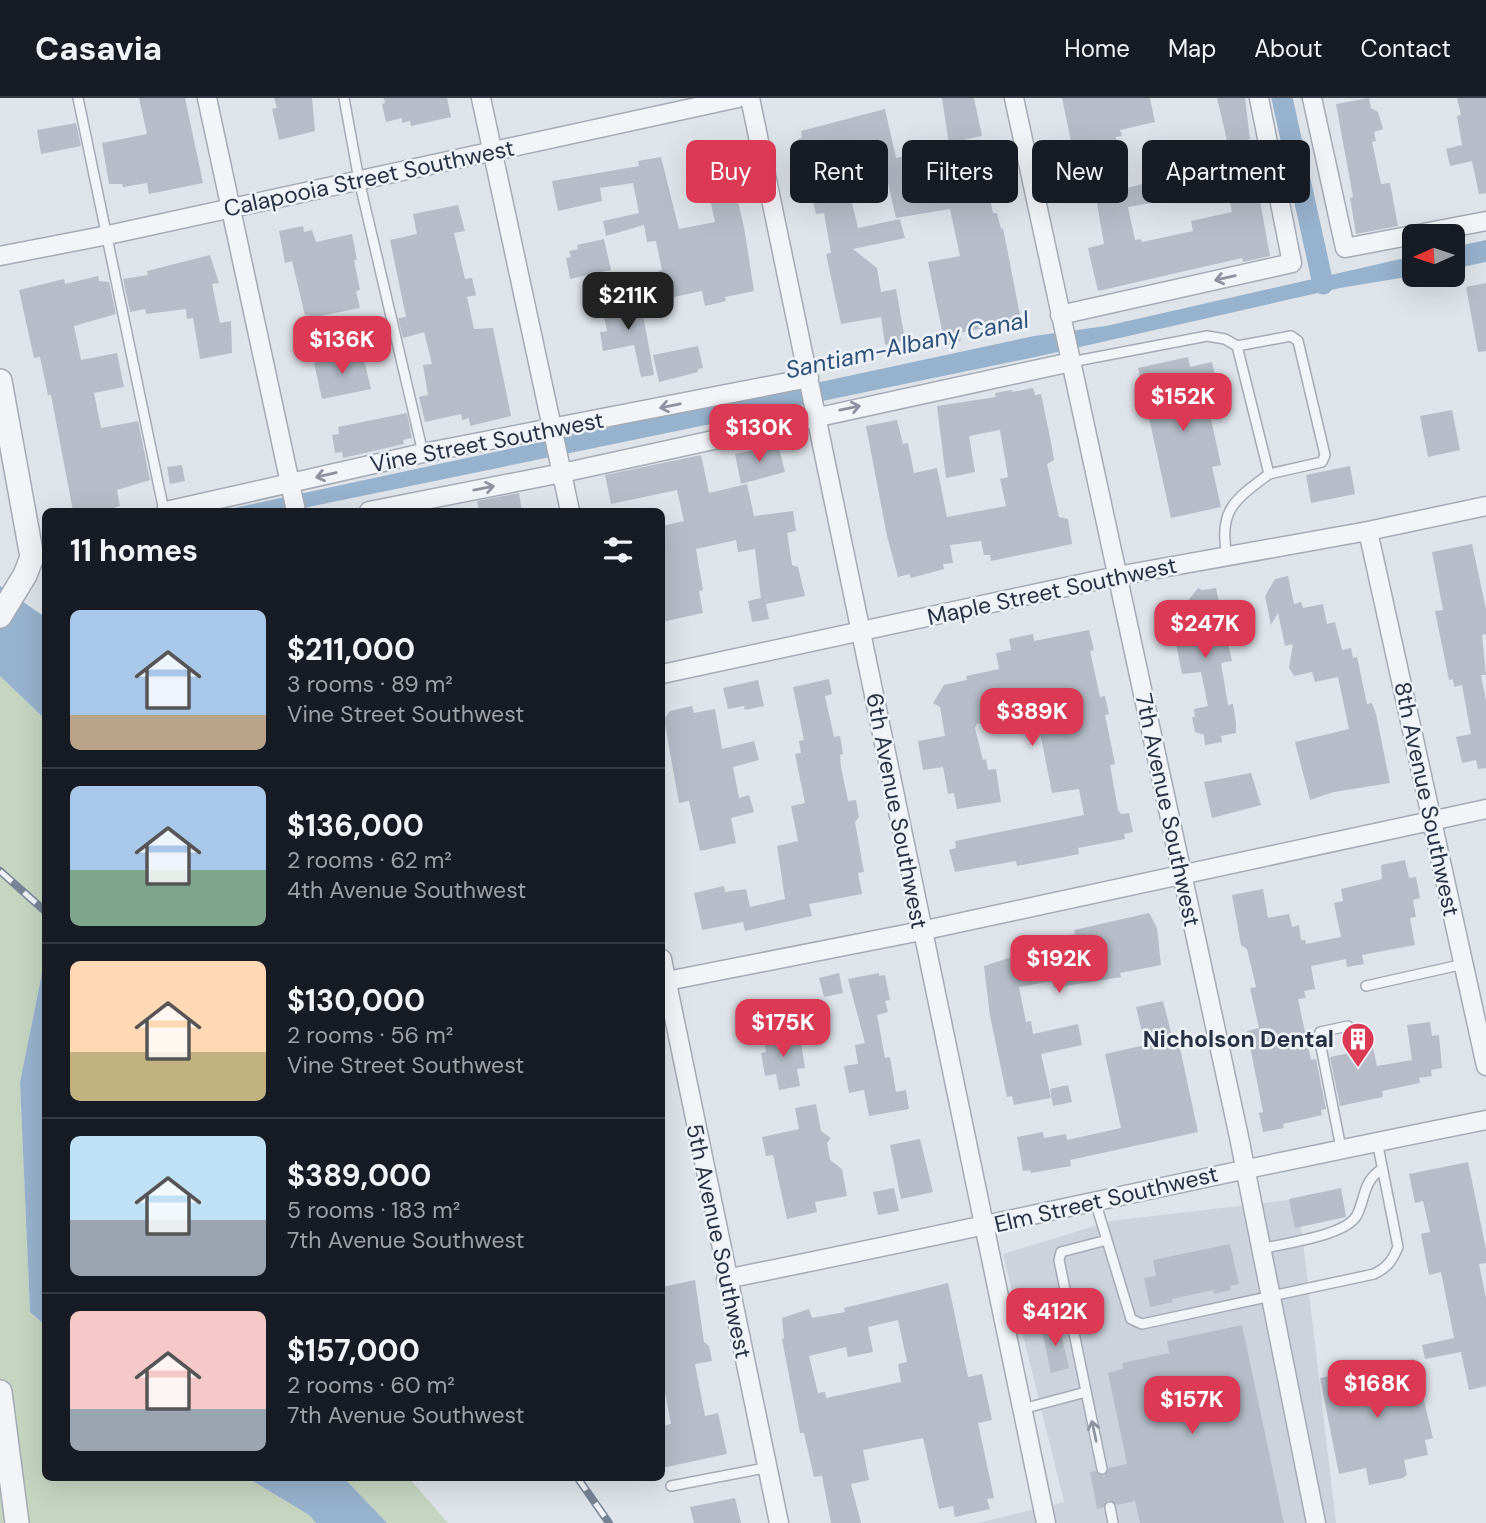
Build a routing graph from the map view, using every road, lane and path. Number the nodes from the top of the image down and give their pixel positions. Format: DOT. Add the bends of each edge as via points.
graph roads {
  1 [pos="78,98"];
  2 [pos="207,98"];
  3 [pos="344,98"];
  4 [pos="481,98"];
  5 [pos="738,98"];
  6 [pos="750,98"];
  7 [pos="1014,98"];
  8 [pos="1259,98"];
  9 [pos="1312,98"];
  10 [pos="492,153"];
  11 [pos="359,180"];
  12 [pos="230,206"];
  13 [pos="1486,221"];
  14 [pos="108,235"];
  15 [pos="0,256"];
  16 [pos="1061,322"];
  17 [pos="1237,346"];
  18 [pos="1069,355"];
  19 [pos="809,380"];
  20 [pos="0,382"];
  21 [pos="816,410"];
  22 [pos="553,434"];
  23 [pos="423,453"];
  24 [pos="560,467"];
  25 [pos="1269,474"];
  26 [pos="291,487"];
  27 [pos="436,504"];
  28 [pos="1486,506"];
  29 [pos="164,508"];
  30 [pos="181,508"];
  31 [pos="295,508"];
  32 [pos="398,508"];
  33 [pos="569,508"];
  34 [pos="1368,531"];
  35 [pos="36,555"];
  36 [pos="1227,556"];
  37 [pos="1117,576"];
  38 [pos="0,616"];
  39 [pos="861,630"];
  40 [pos="665,673"];
  41 [pos="1486,809"];
  42 [pos="1433,822"];
  43 [pos="1182,874"];
  44 [pos="921,931"];
  45 [pos="1464,964"];
  46 [pos="665,981"];
  47 [pos="665,986"];
  48 [pos="1366,986"];
  49 [pos="1348,1026"];
  50 [pos="1486,1066"];
  51 [pos="1486,1119"];
  52 [pos="1377,1141"];
  53 [pos="1341,1149"];
  54 [pos="1245,1168"];
  55 [pos="1382,1169"];
  56 [pos="1095,1201"];
  57 [pos="984,1226"];
  58 [pos="1107,1240"];
  59 [pos="1261,1249"];
  60 [pos="726,1279"];
  61 [pos="1271,1298"];
  62 [pos="0,1392"];
  63 [pos="1086,1392"];
  64 [pos="1022,1409"];
  65 [pos="765,1468"];
  66 [pos="1102,1469"];
  67 [pos="671,1486"];
  68 [pos="1110,1507"];
  69 [pos="17,1523"];
  70 [pos="779,1523"];
  71 [pos="1046,1523"];
  72 [pos="1113,1523"];
  73 [pos="1316,1523"];
  1 -- 14 [label="lane"];
  2 -- 12 [label="street"];
  3 -- 11 [label="lane"];
  4 -- 10 [label="street"];
  5 -- 10 [label="street, Calapooia Street Southwest"];
  6 -- 19 [label="street, 6th Avenue Southwest"];
  7 -- 16 [label="street, 7th Avenue Southwest"];
  8 -- 16 [label="street, one-way" via="1292,263"];
  9 -- 13 [label="street" via="1345,248"];
  10 -- 11 [label="street, Calapooia Street Southwest"];
  10 -- 22 [label="street"];
  11 -- 12 [label="street, Calapooia Street Southwest"];
  11 -- 23 [label="lane"];
  12 -- 14 [label="street, Calapooia Street Southwest"];
  12 -- 26 [label="street"];
  14 -- 15 [label="street, Calapooia Street Southwest"];
  14 -- 29 [label="lane"];
  16 -- 18 [label="street, 7th Avenue Southwest"];
  17 -- 18 [label="lane" via="1207,336"];
  17 -- 25 [label="lane"];
  17 -- 25 [label="lane" via="1291,336 1298,341 1325,455 1322,462"];
  21 -- 18 [label="street, Vine Street Southwest, one-way"];
  18 -- 37 [label="street, 7th Avenue Southwest"];
  19 -- 21 [label="street, 6th Avenue Southwest"];
  19 -- 22 [label="street, Vine Street Southwest, one-way"];
  20 -- 35 [label="street"];
  21 -- 24 [label="street, Vine Street Southwest"];
  21 -- 39 [label="street, 6th Avenue Southwest"];
  22 -- 23 [label="street, Vine Street Southwest"];
  22 -- 24 [label="street"];
  23 -- 26 [label="street, Vine Street Southwest, one-way"];
  27 -- 24 [label="street, Vine Street Southwest, one-way"];
  24 -- 33 [label="street"];
  25 -- 36 [label="lane" via="1242,496 1224,519"];
  26 -- 30 [label="street, Vine Street Southwest"];
  26 -- 31 [label="street"];
  27 -- 32 [label="street, Vine Street Southwest"];
  28 -- 34 [label="street, Maple Street Southwest"];
  34 -- 36 [label="street, Maple Street Southwest"];
  34 -- 42 [label="street, 8th Avenue Southwest"];
  35 -- 38 [label="street"];
  36 -- 37 [label="street, Maple Street Southwest"];
  37 -- 39 [label="street, Maple Street Southwest"];
  37 -- 43 [label="street, 7th Avenue Southwest"];
  39 -- 40 [label="street, Maple Street Southwest"];
  39 -- 44 [label="street, 6th Avenue Southwest"];
  41 -- 42 [label="street"];
  42 -- 43 [label="street"];
  42 -- 45 [label="street, 8th Avenue Southwest"];
  43 -- 44 [label="street"];
  43 -- 54 [label="street, 7th Avenue Southwest"];
  44 -- 46 [label="street"];
  44 -- 57 [label="street, 6th Avenue Southwest"];
  45 -- 48 [label="lane"];
  45 -- 50 [label="street, 8th Avenue Southwest"];
  47 -- 60 [label="street, 5th Avenue Southwest"];
  49 -- 53 [label="lane" via="1320,1032 1319,1037"];
  51 -- 52 [label="street, Elm Street Southwest"];
  52 -- 53 [label="street, Elm Street Southwest"];
  52 -- 55 [label="lane"];
  53 -- 54 [label="street, Elm Street Southwest"];
  54 -- 56 [label="street, Elm Street Southwest"];
  54 -- 59 [label="street, 7th Avenue Southwest"];
  55 -- 59 [label="lane" via="1371,1176 1357,1215 1343,1229"];
  55 -- 61 [label="lane" via="1398,1247 1385,1269"];
  56 -- 57 [label="street, Elm Street Southwest"];
  56 -- 58 [label="lane"];
  57 -- 60 [label="street, Elm Street Southwest"];
  57 -- 64 [label="street, 6th Avenue Southwest"];
  58 -- 61 [label="lane" via="1131,1319 1142,1324"];
  58 -- 63 [label="lane" via="1067,1249 1059,1260"];
  59 -- 61 [label="street, 7th Avenue Southwest"];
  60 -- 65 [label="street, 5th Avenue Southwest"];
  61 -- 73 [label="street, 7th Avenue Southwest"];
  62 -- 69 [label="street"];
  63 -- 64 [label="lane"];
  66 -- 63 [label="lane, one-way"];
  64 -- 71 [label="street, 6th Avenue Southwest"];
  65 -- 67 [label="lane"];
  65 -- 70 [label="street, 5th Avenue Southwest"];
  68 -- 72 [label="lane"];
}
